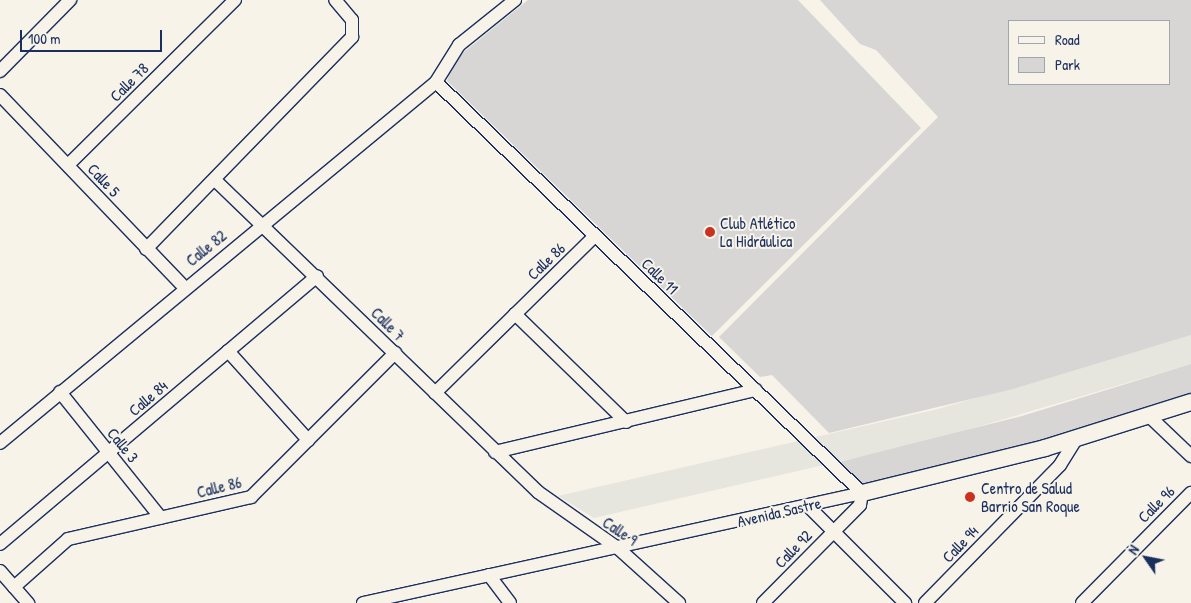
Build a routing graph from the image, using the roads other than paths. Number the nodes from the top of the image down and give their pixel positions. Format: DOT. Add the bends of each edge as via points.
graph roads {
  1 [pos="70,0"];
  2 [pos="235,0"];
  3 [pos="335,0"];
  4 [pos="515,0"];
  5 [pos="0,71"];
  6 [pos="436,82"];
  7 [pos="0,96"];
  8 [pos="68,165"];
  9 [pos="215,180"];
  10 [pos="261,223"];
  11 [pos="596,236"];
  12 [pos="146,248"];
  13 [pos="317,276"];
  14 [pos="184,287"];
  15 [pos="515,314"];
  16 [pos="228,351"];
  17 [pos="395,353"];
  18 [pos="756,390"];
  19 [pos="60,392"];
  20 [pos="435,393"];
  21 [pos="1191,402"];
  22 [pos="1150,416"];
  23 [pos="626,422"];
  24 [pos="1077,438"];
  25 [pos="308,440"];
  26 [pos="0,443"];
  27 [pos="108,452"];
  28 [pos="495,452"];
  29 [pos="1191,456"];
  30 [pos="538,492"];
  31 [pos="1191,492"];
  32 [pos="862,493"];
  33 [pos="807,505"];
  34 [pos="160,518"];
  35 [pos="832,532"];
  36 [pos="0,544"];
  37 [pos="619,549"];
  38 [pos="0,571"];
  39 [pos="489,576"];
  40 [pos="14,587"];
  41 [pos="28,603"];
  42 [pos="363,603"];
  43 [pos="510,603"];
  44 [pos="679,603"];
  45 [pos="763,603"];
  46 [pos="905,603"];
  47 [pos="925,603"];
  48 [pos="1082,603"];
  1 -- 5 [label="street"];
  2 -- 8 [label="street, Calle 78"];
  3 -- 9 [label="street" via="348,13 352,37"];
  4 -- 6 [label="street, Calle 82" via="459,45"];
  6 -- 10 [label="street, Calle 82"];
  6 -- 11 [label="street, Calle 11"];
  7 -- 8 [label="street, Calle 5"];
  8 -- 12 [label="street, Calle 5"];
  9 -- 10 [label="street, Calle 7"];
  9 -- 12 [label="street"];
  10 -- 13 [label="street, Calle 7"];
  10 -- 14 [label="street, Calle 82"];
  11 -- 15 [label="street, Calle 86"];
  11 -- 18 [label="street, Calle 11"];
  12 -- 14 [label="street, Calle 5"];
  13 -- 16 [label="street, Calle 84"];
  13 -- 17 [label="street, Calle 7"];
  14 -- 19 [label="street, Calle 82"];
  15 -- 20 [label="street, Calle 86"];
  15 -- 23 [label="street"];
  16 -- 25 [label="street"];
  16 -- 27 [label="street, Calle 84"];
  17 -- 20 [label="street, Calle 7"];
  17 -- 25 [label="street, Calle 86"];
  18 -- 23 [label="street"];
  18 -- 32 [label="street, Calle 11"];
  19 -- 26 [label="street, Calle 82"];
  19 -- 27 [label="street, Calle 3"];
  20 -- 28 [label="street, Calle 7"];
  21 -- 22 [label="main road, Avenida Sastre"];
  22 -- 24 [label="main road, Avenida Sastre"];
  22 -- 29 [label="street"];
  23 -- 28 [label="street"];
  24 -- 32 [label="main road, Avenida Sastre"];
  24 -- 47 [label="street, Calle 94" via="1060,465"];
  25 -- 34 [label="street, Calle 86" via="251,497"];
  27 -- 34 [label="street, Calle 3"];
  27 -- 36 [label="street, Calle 84"];
  28 -- 30 [label="street, Calle 7"];
  30 -- 37 [label="street, Calle 9"];
  31 -- 48 [label="street, Calle 96"];
  32 -- 33 [label="street, Avenida Sastre"];
  32 -- 35 [label="street, Calle 92" via="860,505"];
  33 -- 35 [label="street"];
  33 -- 37 [label="street, Avenida Sastre"];
  34 -- 40 [label="street, Calle 86" via="68,539"];
  35 -- 45 [label="street, Calle 92"];
  35 -- 46 [label="street"];
  37 -- 39 [label="street, Avenida Sastre"];
  37 -- 44 [label="street, Calle 9"];
  38 -- 40 [label="street"];
  39 -- 42 [label="street, Avenida Sastre"];
  39 -- 43 [label="street"];
  40 -- 41 [label="street"];
}
